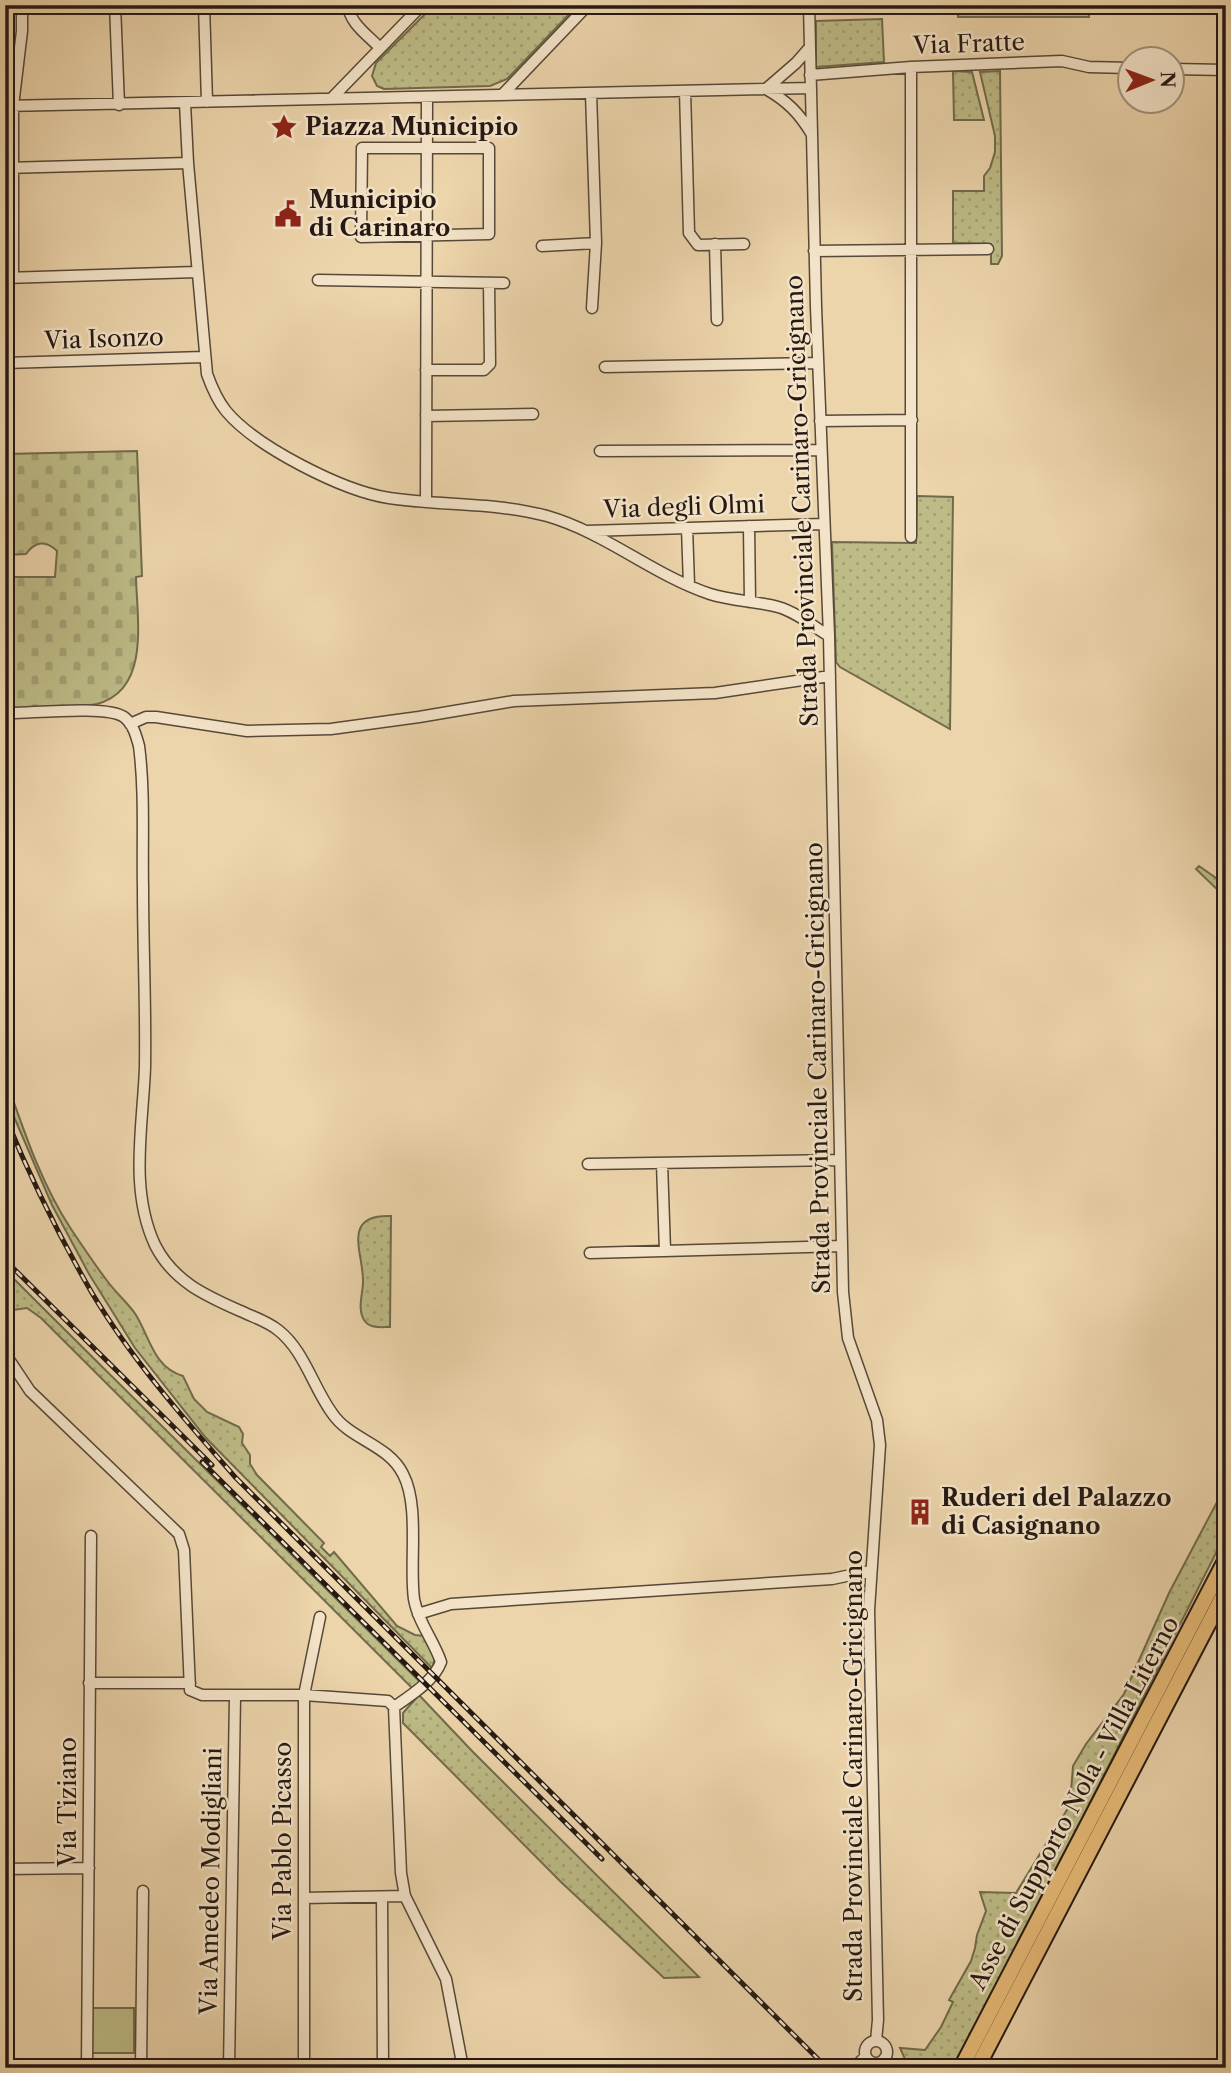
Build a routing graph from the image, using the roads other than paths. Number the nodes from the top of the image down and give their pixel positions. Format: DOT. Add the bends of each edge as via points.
graph roads {
  1 [pos="22,5"];
  2 [pos="115,5"];
  3 [pos="204,5"];
  4 [pos="348,5"];
  5 [pos="422,5"];
  6 [pos="588,5"];
  7 [pos="809,5"];
  8 [pos="810,47"];
  9 [pos="380,48"];
  10 [pos="911,67"];
  11 [pos="1116,68"];
  12 [pos="1186,69"];
  13 [pos="1226,70"];
  14 [pos="810,75"];
  15 [pos="811,88"];
  16 [pos="766,89"];
  17 [pos="685,91"];
  18 [pos="591,93"];
  19 [pos="502,95"];
  20 [pos="427,97"];
  21 [pos="331,99"];
  22 [pos="207,102"];
  23 [pos="185,103"];
  24 [pos="119,105"];
  25 [pos="9,106"];
  26 [pos="812,134"];
  27 [pos="427,149"];
  28 [pos="188,163"];
  29 [pos="9,168"];
  30 [pos="426,237"];
  31 [pos="596,243"];
  32 [pos="715,244"];
  33 [pos="744,244"];
  34 [pos="542,246"];
  35 [pos="911,248"];
  36 [pos="988,249"];
  37 [pos="814,251"];
  38 [pos="196,272"];
  39 [pos="9,278"];
  40 [pos="318,280"];
  41 [pos="426,282"];
  42 [pos="489,283"];
  43 [pos="504,284"];
  44 [pos="592,308"];
  45 [pos="717,320"];
  46 [pos="204,357"];
  47 [pos="5,363"];
  48 [pos="818,363"];
  49 [pos="605,367"];
  50 [pos="426,370"];
  51 [pos="533,414"];
  52 [pos="426,416"];
  53 [pos="820,421"];
  54 [pos="912,421"];
  55 [pos="821,450"];
  56 [pos="600,451"];
  57 [pos="426,501"];
  58 [pos="824,524"];
  59 [pos="749,526"];
  60 [pos="687,528"];
  61 [pos="587,531"];
  62 [pos="911,537"];
  63 [pos="689,585"];
  64 [pos="750,602"];
  65 [pos="5,631"];
  66 [pos="829,636"];
  67 [pos="830,676"];
  68 [pos="130,724"];
  69 [pos="840,1160"];
  70 [pos="662,1163"];
  71 [pos="588,1164"];
  72 [pos="842,1246"];
  73 [pos="665,1251"];
  74 [pos="590,1253"];
  75 [pos="5,1360"];
  76 [pos="91,1536"];
  77 [pos="1226,1559"];
  78 [pos="870,1571"];
  79 [pos="1226,1590"];
  80 [pos="418,1614"];
  81 [pos="320,1617"];
  82 [pos="89,1683"];
  83 [pos="190,1683"];
  84 [pos="304,1695"];
  85 [pos="235,1696"];
  86 [pos="394,1707"];
  87 [pos="89,1868"];
  88 [pos="5,1869"];
  89 [pos="143,1891"];
  90 [pos="404,1896"];
  91 [pos="382,1897"];
  92 [pos="304,1898"];
  93 [pos="876,2041"];
  94 [pos="866,2056"];
  95 [pos="887,2064"];
  96 [pos="87,2068"];
  97 [pos="141,2068"];
  98 [pos="229,2068"];
  99 [pos="304,2068"];
  100 [pos="383,2068"];
  101 [pos="463,2068"];
  102 [pos="854,2068"];
  103 [pos="961,2068"];
  104 [pos="977,2068"];
  1 -- 25 [label="street"];
  2 -- 24 [label="street"];
  3 -- 22 [label="street"];
  4 -- 9 [label="street" via="356,24"];
  5 -- 9 [label="street"];
  6 -- 19 [label="street"];
  7 -- 8 [label="street, Strada Provinciale Carinaro-Gricignano"];
  8 -- 14 [label="street, Strada Provinciale Carinaro-Gricignano"];
  8 -- 16 [label="street"];
  9 -- 21 [label="street"];
  10 -- 11 [label="street, Via Fratte" via="1062,61"];
  10 -- 14 [label="street, Via Fratte"];
  10 -- 35 [label="street"];
  12 -- 13 [label="street"];
  14 -- 15 [label="street, Strada Provinciale Carinaro-Gricignano"];
  15 -- 16 [label="street"];
  15 -- 26 [label="street, Strada Provinciale Carinaro-Gricignano"];
  16 -- 17 [label="street"];
  16 -- 26 [label="street" via="785,99"];
  17 -- 18 [label="street"];
  17 -- 32 [label="street" via="689,233 698,245"];
  18 -- 19 [label="street"];
  18 -- 31 [label="street"];
  19 -- 20 [label="street"];
  20 -- 21 [label="street"];
  20 -- 27 [label="street"];
  21 -- 22 [label="street"];
  22 -- 23 [label="street"];
  23 -- 24 [label="street"];
  23 -- 28 [label="street"];
  24 -- 25 [label="street"];
  25 -- 29 [label="street"];
  26 -- 37 [label="street, Strada Provinciale Carinaro-Gricignano"];
  27 -- 30 [label="street"];
  27 -- 30 [label="street" via="489,148 489,234"];
  27 -- 30 [label="street" via="362,148 361,237"];
  28 -- 29 [label="street"];
  28 -- 38 [label="street"];
  29 -- 39 [label="street"];
  30 -- 41 [label="street"];
  31 -- 34 [label="street"];
  31 -- 44 [label="street"];
  32 -- 33 [label="street"];
  32 -- 45 [label="street"];
  35 -- 36 [label="street"];
  35 -- 37 [label="street"];
  35 -- 54 [label="street"];
  37 -- 48 [label="street, Strada Provinciale Carinaro-Gricignano"];
  38 -- 39 [label="street"];
  38 -- 46 [label="street"];
  40 -- 41 [label="street"];
  41 -- 42 [label="street"];
  41 -- 50 [label="street"];
  42 -- 43 [label="street"];
  42 -- 50 [label="street" via="490,364 484,370"];
  46 -- 47 [label="street, Via Isonzo"];
  46 -- 57 [label="street" via="215,396 227,413 283,455 349,487 387,498"];
  48 -- 49 [label="street"];
  48 -- 53 [label="street, Strada Provinciale Carinaro-Gricignano"];
  50 -- 52 [label="street"];
  51 -- 52 [label="street"];
  52 -- 57 [label="street"];
  53 -- 54 [label="street"];
  53 -- 55 [label="street, Strada Provinciale Carinaro-Gricignano"];
  54 -- 62 [label="street"];
  55 -- 56 [label="street"];
  55 -- 58 [label="street, Strada Provinciale Carinaro-Gricignano"];
  57 -- 61 [label="street" via="512,508"];
  58 -- 59 [label="street, Via degli Olmi"];
  58 -- 66 [label="street, Strada Provinciale Carinaro-Gricignano"];
  59 -- 60 [label="street, Via degli Olmi"];
  59 -- 64 [label="street"];
  60 -- 61 [label="street, Via degli Olmi"];
  60 -- 63 [label="street"];
  61 -- 63 [label="street"];
  63 -- 64 [label="street"];
  64 -- 66 [label="street" via="780,608"];
  65 -- 68 [label="street" via="7,710 11,713 97,710 118,713"];
  66 -- 67 [label="street, Strada Provinciale Carinaro-Gricignano"];
  67 -- 68 [label="street" via="683,695 514,701 331,729 247,731 156,717"];
  67 -- 69 [label="street, Strada Provinciale Carinaro-Gricignano"];
  68 -- 80 [label="street" via="139,746 141,772 145,1068 139,1156 155,1243 168,1266 186,1283 278,1330 301,1358 336,1419 396,1462 410,1498"];
  69 -- 70 [label="street"];
  69 -- 72 [label="street, Strada Provinciale Carinaro-Gricignano"];
  70 -- 71 [label="street"];
  70 -- 73 [label="street"];
  72 -- 73 [label="street"];
  72 -- 78 [label="street, Strada Provinciale Carinaro-Gricignano" via="848,1338 877,1420 880,1445"];
  73 -- 74 [label="street"];
  75 -- 83 [label="street" via="30,1391 178,1534 184,1549"];
  76 -- 82 [label="street, Via Tiziano"];
  77 -- 103 [label="highway, Asse di Supporto Nola - Villa Literno"];
  78 -- 80 [label="street" via="832,1578 452,1604"];
  78 -- 93 [label="street, Strada Provinciale Carinaro-Gricignano"];
  79 -- 104 [label="highway, Asse di Supporto Nola - Villa Literno"];
  80 -- 86 [label="street" via="440,1667"];
  81 -- 84 [label="street, Via Pablo Picasso"];
  82 -- 83 [label="street"];
  82 -- 87 [label="street, Via Tiziano"];
  83 -- 85 [label="street" via="190,1690 202,1695"];
  84 -- 85 [label="street"];
  84 -- 86 [label="street" via="388,1701"];
  84 -- 92 [label="street, Via Pablo Picasso"];
  85 -- 98 [label="street, Via Amedeo Modigliani"];
  86 -- 90 [label="street"];
  87 -- 88 [label="street"];
  87 -- 96 [label="street, Via Tiziano"];
  89 -- 97 [label="street"];
  90 -- 91 [label="street"];
  90 -- 101 [label="street" via="446,1979"];
  91 -- 92 [label="street"];
  91 -- 100 [label="street"];
  92 -- 99 [label="street, Via Pablo Picasso"];
  93 -- 94 [label="street" via="867,2046"];
  93 -- 95 [label="street" via="887,2049"];
  94 -- 95 [label="street" via="874,2063"];
  94 -- 102 [label="street"];
}
